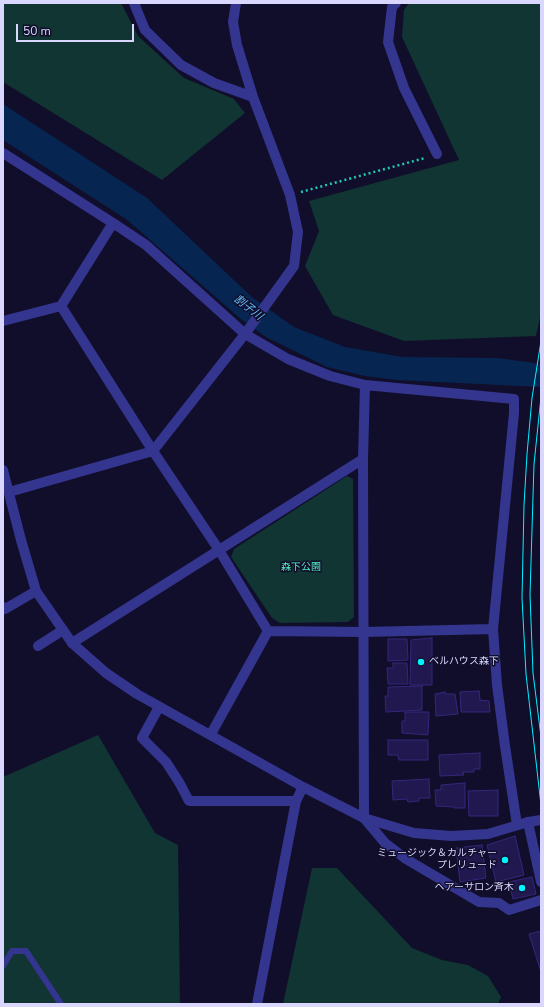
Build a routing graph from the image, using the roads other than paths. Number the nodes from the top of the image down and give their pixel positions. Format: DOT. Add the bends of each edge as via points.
graph roads {
  1 [pos="134,3"];
  2 [pos="236,3"];
  3 [pos="396,3"];
  4 [pos="253,97"];
  5 [pos="3,153"];
  6 [pos="438,154"];
  7 [pos="113,223"];
  8 [pos="61,306"];
  9 [pos="3,321"];
  10 [pos="244,334"];
  11 [pos="365,385"];
  12 [pos="153,451"];
  13 [pos="364,459"];
  14 [pos="3,470"];
  15 [pos="9,492"];
  16 [pos="218,550"];
  17 [pos="36,591"];
  18 [pos="3,608"];
  19 [pos="492,629"];
  20 [pos="63,630"];
  21 [pos="268,631"];
  22 [pos="364,632"];
  23 [pos="72,643"];
  24 [pos="38,646"];
  25 [pos="159,707"];
  26 [pos="211,734"];
  27 [pos="303,787"];
  28 [pos="296,801"];
  29 [pos="364,818"];
  30 [pos="541,820"];
  31 [pos="528,822"];
  32 [pos="518,825"];
  33 [pos="541,882"];
  34 [pos="541,900"];
  35 [pos="3,966"];
  36 [pos="61,1004"];
  37 [pos="257,1004"];
  1 -- 4 [label="street" via="144,30 181,65 214,83"];
  2 -- 4 [label="street" via="232,22"];
  3 -- 6 [label="street" via="392,7 388,42 404,88"];
  4 -- 10 [label="street" via="290,195 298,232 294,266"];
  5 -- 7 [label="street"];
  7 -- 8 [label="street"];
  7 -- 10 [label="street" via="146,245"];
  8 -- 9 [label="street"];
  8 -- 12 [label="street"];
  10 -- 11 [label="street" via="288,359 330,376"];
  10 -- 12 [label="street"];
  11 -- 13 [label="street"];
  11 -- 19 [label="street" via="514,398 514,421"];
  12 -- 15 [label="street"];
  12 -- 16 [label="street"];
  13 -- 16 [label="street"];
  13 -- 22 [label="street"];
  14 -- 15 [label="street"];
  15 -- 17 [label="street"];
  16 -- 21 [label="street"];
  16 -- 23 [label="street"];
  17 -- 18 [label="street"];
  17 -- 20 [label="street"];
  19 -- 22 [label="street"];
  19 -- 32 [label="street" via="505,746"];
  20 -- 23 [label="street"];
  20 -- 24 [label="street"];
  21 -- 22 [label="street"];
  21 -- 26 [label="street"];
  22 -- 29 [label="street"];
  23 -- 25 [label="street" via="106,673"];
  25 -- 26 [label="street"];
  25 -- 28 [label="street" via="142,738 166,762 188,801"];
  26 -- 27 [label="street"];
  27 -- 28 [label="street"];
  27 -- 29 [label="street"];
  28 -- 37 [label="street"];
  29 -- 32 [label="street" via="414,833 451,836 488,834"];
  29 -- 34 [label="street" via="385,843 406,859 479,902 499,903 509,910"];
  30 -- 31 [label="street"];
  31 -- 32 [label="street"];
  31 -- 33 [label="street"];
  35 -- 36 [label="lane" via="12,951 26,951"];
}
